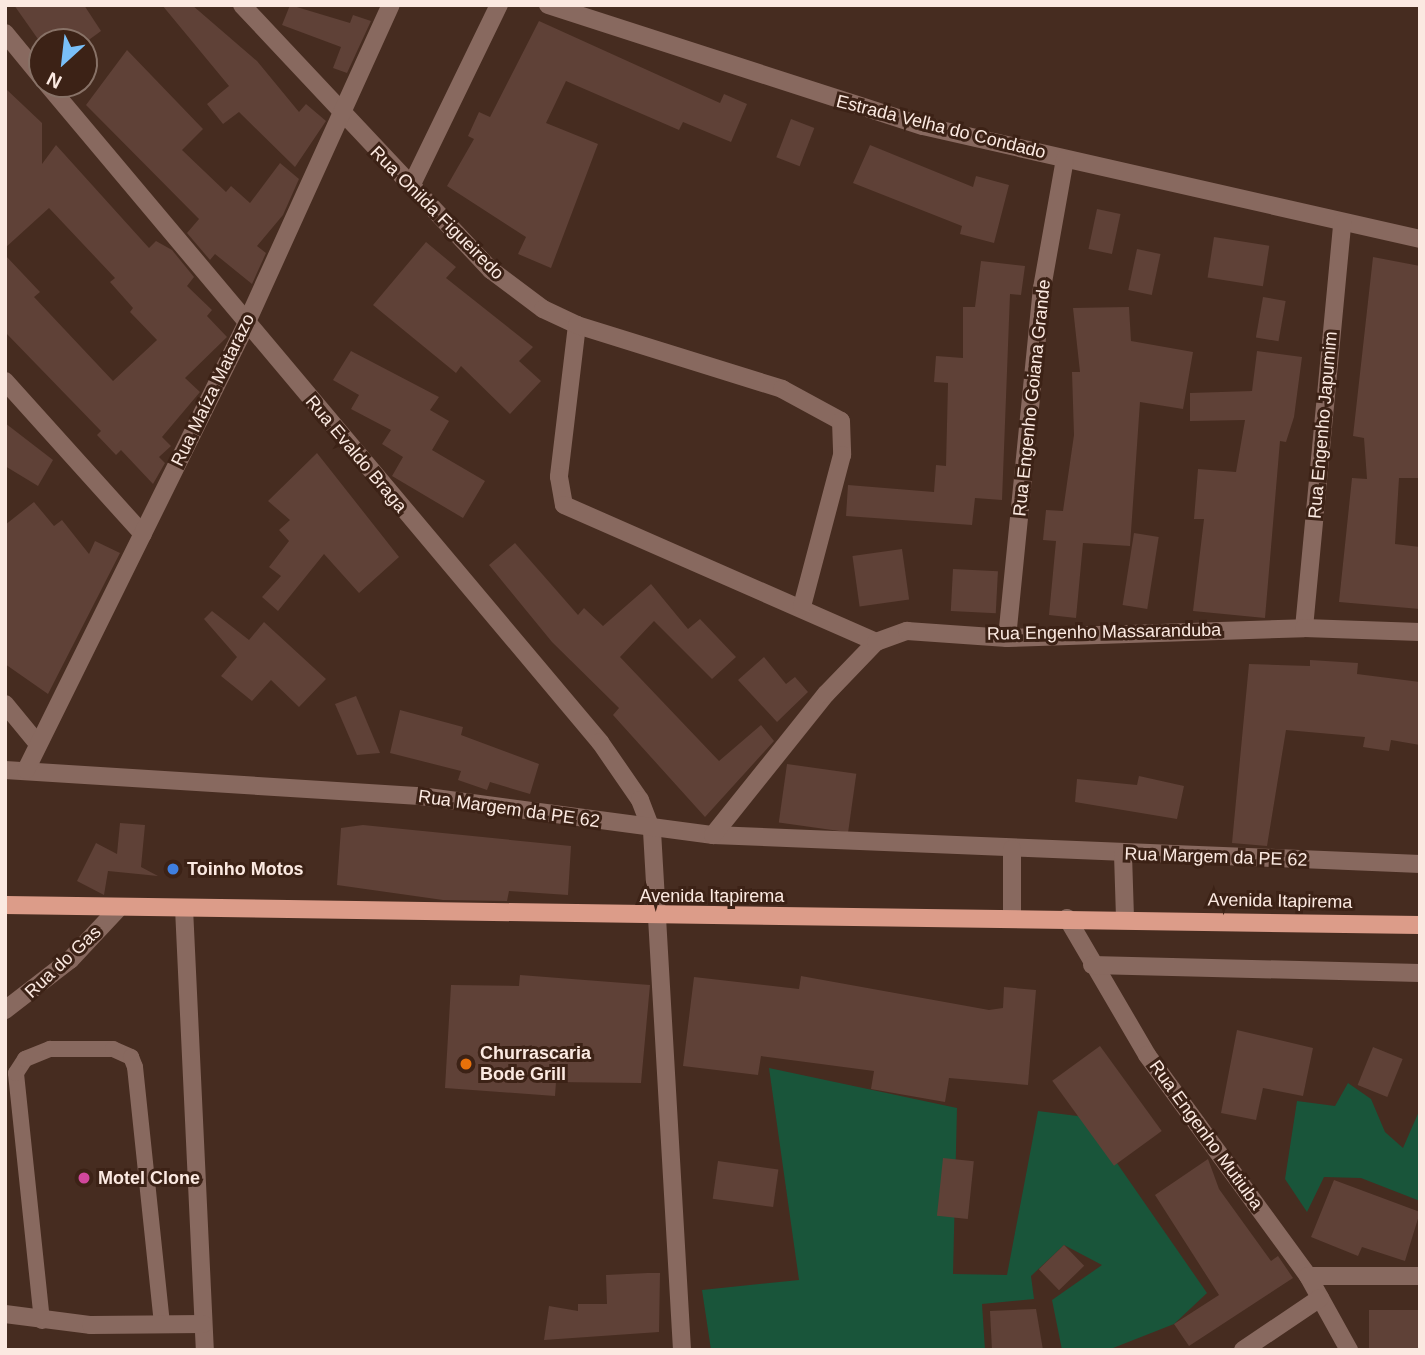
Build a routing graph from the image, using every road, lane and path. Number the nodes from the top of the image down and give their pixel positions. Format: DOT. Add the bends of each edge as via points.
graph roads {
  1 [pos="242,5"];
  2 [pos="391,5"];
  3 [pos="499,5"];
  4 [pos="548,5"];
  5 [pos="5,33"];
  6 [pos="28,61"];
  7 [pos="59,98"];
  8 [pos="341,115"];
  9 [pos="1065,159"];
  10 [pos="411,186"];
  11 [pos="1342,223"];
  12 [pos="1420,239"];
  13 [pos="246,324"];
  14 [pos="578,325"];
  15 [pos="5,381"];
  16 [pos="143,534"];
  17 [pos="802,606"];
  18 [pos="1304,628"];
  19 [pos="1420,632"];
  20 [pos="1007,638"];
  21 [pos="876,642"];
  22 [pos="5,704"];
  23 [pos="38,744"];
  24 [pos="5,770"];
  25 [pos="26,770"];
  26 [pos="652,831"];
  27 [pos="713,835"];
  28 [pos="1012,849"];
  29 [pos="1123,854"];
  30 [pos="1420,864"];
  31 [pos="5,905"];
  32 [pos="184,908"];
  33 [pos="117,910"];
  34 [pos="657,917"];
  35 [pos="1013,917"];
  36 [pos="1067,918"];
  37 [pos="1125,919"];
  38 [pos="1420,925"];
  39 [pos="1092,965"];
  40 [pos="1420,973"];
  41 [pos="5,1010"];
  42 [pos="1308,1276"];
  43 [pos="1420,1276"];
  44 [pos="1320,1298"];
  45 [pos="5,1314"];
  46 [pos="42,1321"];
  47 [pos="162,1324"];
  48 [pos="203,1324"];
  49 [pos="205,1350"];
  50 [pos="682,1350"];
  51 [pos="1243,1350"];
  52 [pos="1349,1350"];
  1 -- 8 [label="street, Rua Onilda Figueiredo"];
  2 -- 8 [label="street, Rua Maíza Matarazo"];
  3 -- 10 [label="street"];
  4 -- 9 [label="street, Estrada Velha do Condado" via="856,107"];
  5 -- 6 [label="street"];
  7 -- 13 [label="street, Rua Evaldo Braga"];
  8 -- 10 [label="street, Rua Onilda Figueiredo"];
  8 -- 13 [label="street, Rua Maíza Matarazo"];
  9 -- 11 [label="street, Estrada Velha do Condado"];
  9 -- 20 [label="street, Rua Engenho Goiana Grande" via="1034,362"];
  10 -- 14 [label="street, Rua Onilda Figueiredo" via="491,270 543,309"];
  11 -- 12 [label="street, Estrada Velha do Condado"];
  11 -- 18 [label="street, Rua Engenho Japumim"];
  13 -- 16 [label="street, Rua Maíza Matarazo"];
  13 -- 26 [label="street, Rua Evaldo Braga" via="600,742 640,800"];
  14 -- 17 [label="street" via="559,477 564,505 595,524"];
  14 -- 17 [label="street, Rua Onilda Figueiredo" via="782,389 841,421 842,455"];
  15 -- 16 [label="street"];
  16 -- 23 [label="street, Rua Maíza Matarazo"];
  17 -- 21 [label="street"];
  18 -- 19 [label="street, Rua Engenho Massaranduba"];
  18 -- 20 [label="street, Rua Engenho Massaranduba"];
  20 -- 21 [label="street, Rua Engenho Massaranduba" via="926,628"];
  21 -- 27 [label="street" via="826,694"];
  22 -- 23 [label="street"];
  23 -- 25 [label="street, Rua Maíza Matarazo"];
  24 -- 25 [label="street, Rua Margem da PE 62"];
  25 -- 26 [label="street, Rua Margem da PE 62" via="420,796"];
  26 -- 27 [label="street, Rua Margem da PE 62"];
  26 -- 34 [label="street, Rua Evaldo Braga"];
  27 -- 28 [label="street, Rua Margem da PE 62"];
  28 -- 29 [label="street, Rua Margem da PE 62"];
  28 -- 35 [label="street"];
  29 -- 30 [label="street, Rua Margem da PE 62"];
  29 -- 37 [label="street"];
  31 -- 33 [label="main road, Avenida Itapirema"];
  32 -- 33 [label="main road, Avenida Itapirema"];
  32 -- 34 [label="main road, Avenida Itapirema"];
  32 -- 48 [label="street"];
  33 -- 41 [label="street, Rua do Gas" via="70,960"];
  34 -- 35 [label="main road, Avenida Itapirema"];
  34 -- 50 [label="street, Rua Evaldo Braga"];
  35 -- 36 [label="main road, Avenida Itapirema"];
  36 -- 37 [label="main road, Avenida Itapirema"];
  36 -- 39 [label="street, Rua Engenho Mutiuba"];
  37 -- 38 [label="main road, Avenida Itapirema"];
  39 -- 40 [label="street"];
  39 -- 42 [label="street, Rua Engenho Mutiuba" via="1147,1055"];
  42 -- 43 [label="street"];
  42 -- 44 [label="street, Rua Engenho Mutiuba"];
  44 -- 51 [label="street"];
  44 -- 52 [label="street, Rua Engenho Mutiuba"];
  45 -- 46 [label="street"];
  46 -- 47 [label="street"];
  46 -- 47 [label="lane" via="16,1073 25,1059 43,1051 113,1049 131,1057 135,1067"];
  47 -- 48 [label="street"];
  48 -- 49 [label="street"];
}
